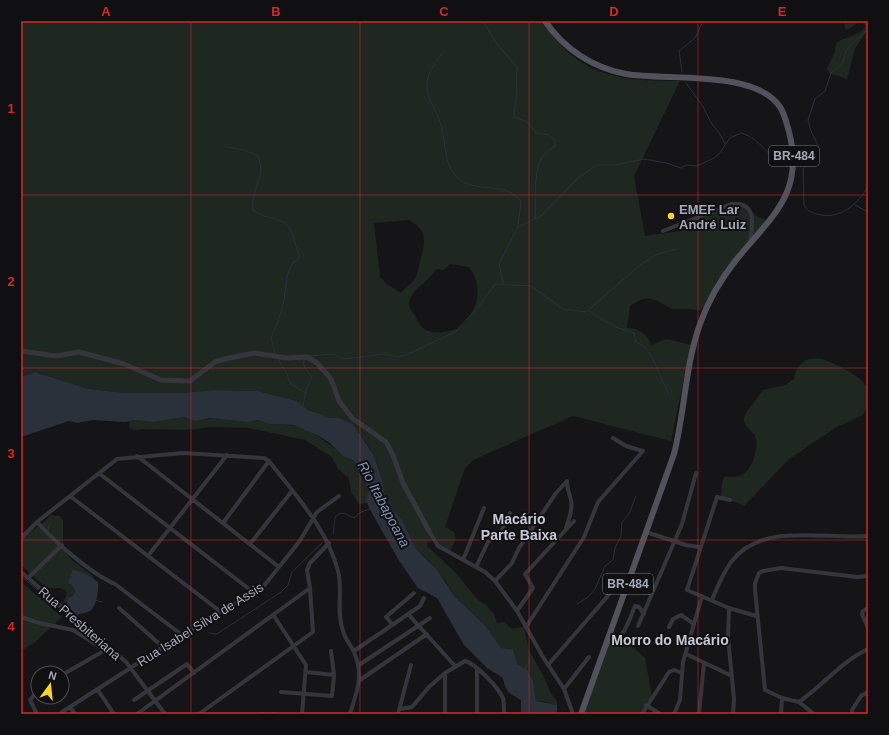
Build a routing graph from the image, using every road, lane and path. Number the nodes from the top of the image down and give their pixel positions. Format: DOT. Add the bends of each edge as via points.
graph roads {
  1 [pos="545,21"];
  2 [pos="663,231"];
  3 [pos="750,245"];
  4 [pos="21,351"];
  5 [pos="614,438"];
  6 [pos="227,455"];
  7 [pos="137,456"];
  8 [pos="269,461"];
  9 [pos="696,473"];
  10 [pos="100,474"];
  11 [pos="292,491"];
  12 [pos="70,496"];
  13 [pos="339,496"];
  14 [pos="192,500"];
  15 [pos="730,500"];
  16 [pos="484,508"];
  17 [pos="510,513"];
  18 [pos="313,518"];
  19 [pos="574,521"];
  20 [pos="37,522"];
  21 [pos="223,523"];
  22 [pos="170,529"];
  23 [pos="566,529"];
  24 [pos="429,531"];
  25 [pos="646,532"];
  26 [pos="868,536"];
  27 [pos="21,538"];
  28 [pos="673,542"];
  29 [pos="328,543"];
  30 [pos="250,544"];
  31 [pos="62,545"];
  32 [pos="699,547"];
  33 [pos="148,556"];
  34 [pos="463,560"];
  35 [pos="279,567"];
  36 [pos="476,567"];
  37 [pos="21,572"];
  38 [pos="868,576"];
  39 [pos="28,578"];
  40 [pos="495,581"];
  41 [pos="310,588"];
  42 [pos="613,590"];
  43 [pos="253,592"];
  44 [pos="414,593"];
  45 [pos="702,596"];
  46 [pos="424,598"];
  47 [pos="712,600"];
  48 [pos="119,608"];
  49 [pos="728,608"];
  50 [pos="868,608"];
  51 [pos="517,611"];
  52 [pos="221,612"];
  53 [pos="408,614"];
  54 [pos="644,614"];
  55 [pos="274,616"];
  56 [pos="756,616"];
  57 [pos="21,617"];
  58 [pos="430,618"];
  59 [pos="392,624"];
  60 [pos="694,624"];
  61 [pos="419,625"];
  62 [pos="638,626"];
  63 [pos="526,627"];
  64 [pos="669,627"];
  65 [pos="868,628"];
  66 [pos="427,634"];
  67 [pos="182,635"];
  68 [pos="607,645"];
  69 [pos="294,646"];
  70 [pos="163,647"];
  71 [pos="107,649"];
  72 [pos="868,649"];
  73 [pos="331,651"];
  74 [pos="354,651"];
  75 [pos="686,654"];
  76 [pos="589,657"];
  77 [pos="704,663"];
  78 [pos="411,664"];
  79 [pos="548,664"];
  80 [pos="359,665"];
  81 [pos="455,666"];
  82 [pos="130,668"];
  83 [pos="477,669"];
  84 [pos="70,670"];
  85 [pos="306,672"];
  86 [pos="194,673"];
  87 [pos="445,673"];
  88 [pos="682,673"];
  89 [pos="334,675"];
  90 [pos="732,676"];
  91 [pos="360,680"];
  92 [pos="97,689"];
  93 [pos="564,689"];
  94 [pos="148,691"];
  95 [pos="281,692"];
  96 [pos="868,692"];
  97 [pos="304,694"];
  98 [pos="782,698"];
  99 [pos="134,700"];
  100 [pos="156,702"];
  101 [pos="799,702"];
  102 [pos="32,705"];
  103 [pos="646,705"];
  104 [pos="70,707"];
  105 [pos="400,709"];
  106 [pos="37,714"];
  107 [pos="59,714"];
  108 [pos="75,714"];
  109 [pos="114,714"];
  110 [pos="137,714"];
  111 [pos="165,714"];
  112 [pos="199,714"];
  113 [pos="261,714"];
  114 [pos="277,714"];
  115 [pos="302,714"];
  116 [pos="350,714"];
  117 [pos="398,714"];
  118 [pos="445,714"];
  119 [pos="476,714"];
  120 [pos="504,714"];
  121 [pos="573,714"];
  122 [pos="582,714"];
  123 [pos="642,714"];
  124 [pos="660,714"];
  125 [pos="674,714"];
  126 [pos="699,714"];
  127 [pos="733,714"];
  128 [pos="781,714"];
  129 [pos="814,714"];
  130 [pos="853,714"];
  1 -- 3 [label="main road, BR-484" via="573,51 607,69 627,74 735,83 758,90 777,103 786,121 793,147 792,180 779,210"];
  2 -- 3 [label="street" via="731,204 740,203 752,215"];
  3 -- 25 [label="main road, BR-484" via="720,281 700,324 691,357 678,439"];
  4 -- 24 [label="street" via="56,356 79,352 124,364 161,380 190,381 215,362 254,353 287,358 307,357 317,363 331,378 339,401 352,418 386,442 403,483"];
  5 -- 63 [label="street" via="626,446 643,451 598,502 584,538"];
  6 -- 7 [label="street" via="183,453"];
  6 -- 8 [label="street" via="264,458"];
  6 -- 14 [label="street"];
  7 -- 10 [label="street" via="117,459"];
  7 -- 14 [label="street"];
  8 -- 11 [label="street"];
  8 -- 21 [label="street"];
  9 -- 28 [label="street" via="682,524"];
  10 -- 12 [label="street"];
  10 -- 22 [label="street"];
  11 -- 18 [label="street"];
  11 -- 30 [label="street"];
  12 -- 20 [label="street"];
  12 -- 33 [label="street"];
  13 -- 18 [label="street, Rua Isabel Silva de Assis"];
  14 -- 21 [label="street"];
  14 -- 22 [label="street"];
  15 -- 32 [label="street" via="717,497"];
  16 -- 34 [label="street"];
  17 -- 36 [label="street" via="499,536 488,542"];
  18 -- 29 [label="street"];
  18 -- 35 [label="street, Rua Isabel Silva de Assis" via="299,542"];
  19 -- 23 [label="street"];
  20 -- 27 [label="street"];
  20 -- 31 [label="street"];
  21 -- 30 [label="street"];
  22 -- 33 [label="street"];
  22 -- 43 [label="street"];
  23 -- 40 [label="street" via="571,512 567,481 519,548 512,563"];
  23 -- 51 [label="street" via="525,574 533,588"];
  24 -- 34 [label="street" via="438,546"];
  25 -- 28 [label="street"];
  25 -- 68 [label="main road, BR-484"];
  26 -- 47 [label="street" via="782,536 757,542 747,547 732,561"];
  28 -- 32 [label="street"];
  28 -- 54 [label="street"];
  29 -- 41 [label="street" via="307,570"];
  29 -- 74 [label="street" via="338,572 343,631"];
  30 -- 35 [label="street"];
  31 -- 39 [label="street"];
  31 -- 67 [label="street"];
  32 -- 45 [label="street" via="687,590"];
  33 -- 52 [label="street"];
  34 -- 36 [label="street"];
  35 -- 43 [label="street, Rua Isabel Silva de Assis" via="263,587"];
  36 -- 40 [label="street"];
  37 -- 39 [label="street, Rua Presbiteriana"];
  38 -- 56 [label="street" via="857,577 781,568 763,571 755,583"];
  39 -- 71 [label="street, Rua Presbiteriana"];
  40 -- 51 [label="street"];
  41 -- 55 [label="street"];
  41 -- 69 [label="street" via="313,632"];
  42 -- 79 [label="street"];
  43 -- 52 [label="street, Rua Isabel Silva de Assis"];
  44 -- 59 [label="street" via="386,617"];
  45 -- 47 [label="street"];
  45 -- 60 [label="street"];
  46 -- 53 [label="street" via="420,606"];
  47 -- 49 [label="street"];
  48 -- 70 [label="street"];
  49 -- 56 [label="street"];
  49 -- 90 [label="street"];
  50 -- 65 [label="street" via="862,614"];
  51 -- 63 [label="street"];
  52 -- 67 [label="street, Rua Isabel Silva de Assis"];
  53 -- 59 [label="street"];
  53 -- 61 [label="street"];
  54 -- 62 [label="street"];
  54 -- 68 [label="street" via="635,606 625,630 617,641"];
  55 -- 69 [label="street"];
  55 -- 86 [label="street"];
  56 -- 98 [label="street" via="765,690"];
  57 -- 71 [label="street" via="73,630"];
  58 -- 61 [label="street"];
  59 -- 74 [label="street"];
  60 -- 64 [label="street" via="680,615 673,619"];
  60 -- 75 [label="street"];
  61 -- 66 [label="street"];
  61 -- 80 [label="street"];
  63 -- 79 [label="street"];
  66 -- 81 [label="street"];
  66 -- 91 [label="street"];
  67 -- 70 [label="street, Rua Isabel Silva de Assis"];
  68 -- 122 [label="main road, BR-484"];
  69 -- 85 [label="street" via="306,665"];
  69 -- 112 [label="street"];
  70 -- 82 [label="street, Rua Isabel Silva de Assis"];
  71 -- 82 [label="street, Rua Presbiteriana"];
  71 -- 84 [label="street"];
  72 -- 101 [label="street" via="845,662"];
  73 -- 89 [label="street"];
  74 -- 80 [label="street"];
  75 -- 77 [label="street"];
  75 -- 88 [label="street"];
  76 -- 93 [label="street"];
  77 -- 90 [label="street"];
  77 -- 126 [label="street"];
  78 -- 105 [label="street"];
  79 -- 93 [label="street"];
  80 -- 91 [label="street"];
  81 -- 83 [label="street" via="464,661"];
  81 -- 87 [label="street"];
  82 -- 92 [label="street, Rua Isabel Silva de Assis"];
  82 -- 94 [label="street, Rua Presbiteriana"];
  83 -- 119 [label="street"];
  83 -- 120 [label="street" via="488,678 503,698"];
  85 -- 89 [label="street"];
  85 -- 97 [label="street"];
  86 -- 94 [label="street" via="187,664"];
  86 -- 100 [label="street"];
  87 -- 105 [label="street" via="412,707"];
  87 -- 118 [label="street"];
  88 -- 103 [label="street" via="674,670 669,672"];
  88 -- 125 [label="street" via="680,700"];
  89 -- 97 [label="street" via="332,696"];
  90 -- 127 [label="street"];
  91 -- 116 [label="street"];
  92 -- 104 [label="street, Rua Isabel Silva de Assis"];
  92 -- 109 [label="street"];
  93 -- 121 [label="street"];
  94 -- 99 [label="street"];
  94 -- 100 [label="street, Rua Presbiteriana"];
  95 -- 97 [label="street"];
  96 -- 130 [label="street" via="861,696 852,710"];
  97 -- 115 [label="street"];
  98 -- 101 [label="street"];
  98 -- 128 [label="street"];
  100 -- 110 [label="street"];
  100 -- 111 [label="street, Rua Presbiteriana"];
  101 -- 129 [label="street"];
  102 -- 106 [label="street"];
  103 -- 123 [label="street"];
  103 -- 124 [label="street"];
  104 -- 107 [label="street, Rua Isabel Silva de Assis"];
  104 -- 108 [label="street"];
  105 -- 117 [label="street"];
  113 -- 114 [label="street"];
}
